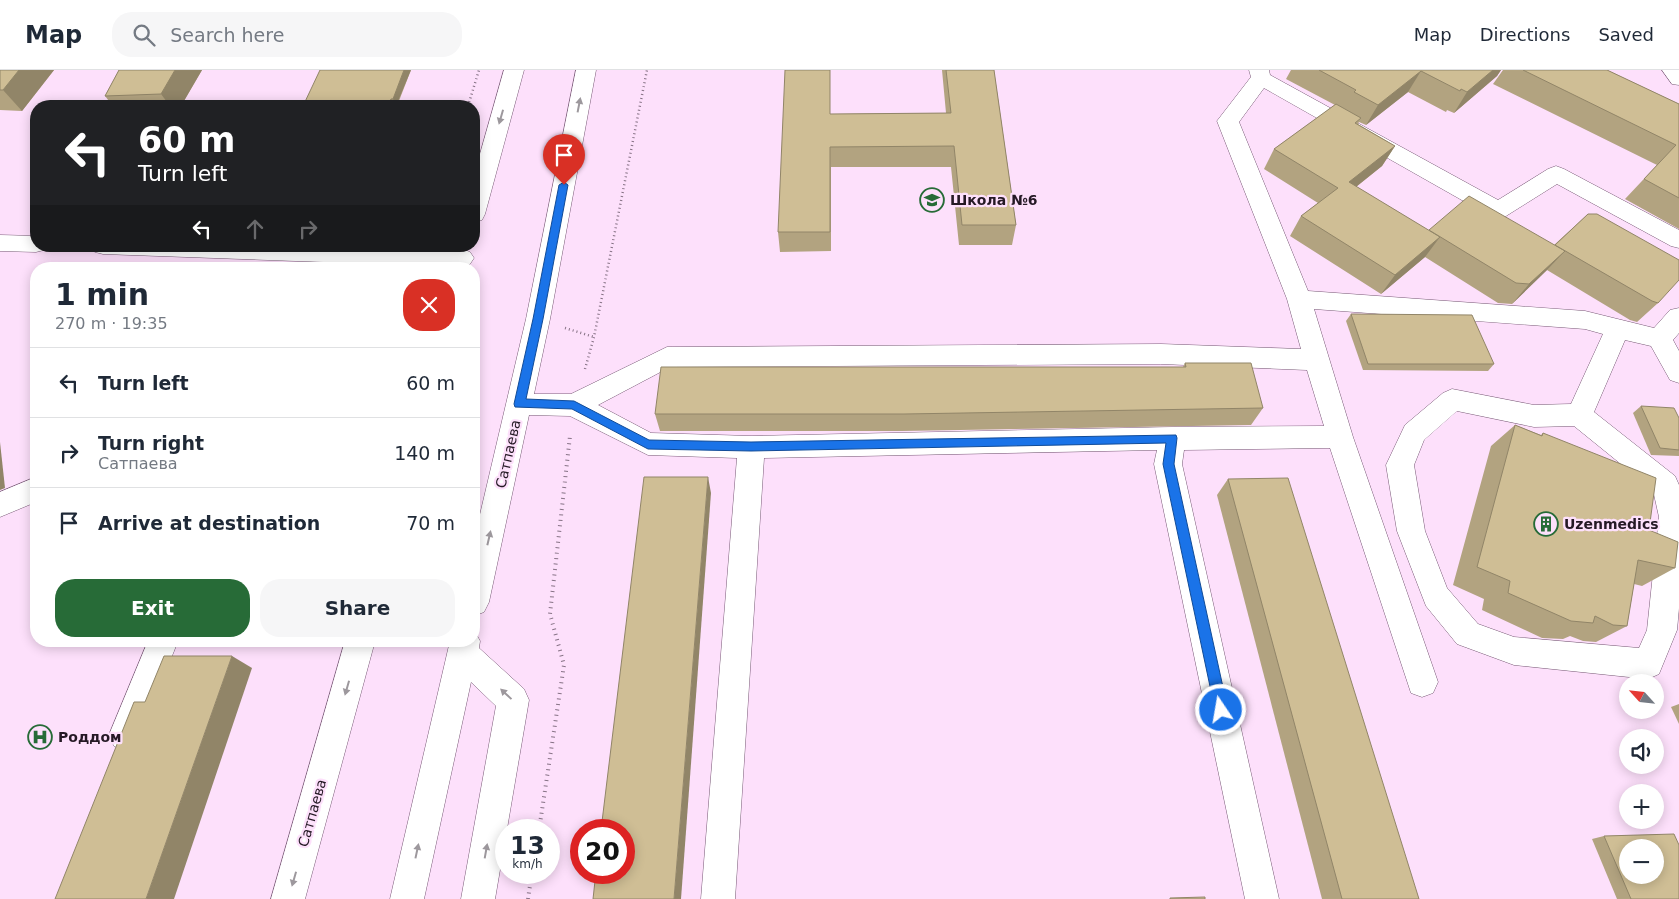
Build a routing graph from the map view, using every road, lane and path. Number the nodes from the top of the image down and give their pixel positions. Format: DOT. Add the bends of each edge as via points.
graph roads {
  1 [pos="479,70"];
  2 [pos="514,70"];
  3 [pos="586,70"];
  4 [pos="647,70"];
  5 [pos="1672,70"];
  6 [pos="1260,74"];
  7 [pos="1679,79"];
  8 [pos="470,100"];
  9 [pos="480,192"];
  10 [pos="1679,240"];
  11 [pos="0,243"];
  12 [pos="30,244"];
  13 [pos="208,252"];
  14 [pos="462,258"];
  15 [pos="382,262"];
  16 [pos="1299,299"];
  17 [pos="1679,317"];
  18 [pos="1618,328"];
  19 [pos="1659,338"];
  20 [pos="1317,360"];
  21 [pos="1679,373"];
  22 [pos="519,404"];
  23 [pos="574,405"];
  24 [pos="1579,415"];
  25 [pos="1172,438"];
  26 [pos="1340,438"];
  27 [pos="751,447"];
  28 [pos="30,492"];
  29 [pos="0,504"];
  30 [pos="480,576"];
  31 [pos="161,647"];
  32 [pos="358,647"];
  33 [pos="463,647"];
  34 [pos="1422,682"];
  35 [pos="115,761"];
  36 [pos="541,819"];
  37 [pos="530,884"];
  38 [pos="288,899"];
  39 [pos="407,899"];
  40 [pos="478,899"];
  41 [pos="528,899"];
  42 [pos="718,899"];
  43 [pos="1262,899"];
  1 -- 8 [label="path"];
  2 -- 9 [label="street, one-way"];
  22 -- 3 [label="street, Сатпаева, one-way"];
  4 -- 23 [label="path" via="594,337"];
  5 -- 7 [label="street"];
  6 -- 10 [label="street" via="1498,210 1556,174"];
  6 -- 16 [label="street" via="1228,121"];
  11 -- 12 [label="street"];
  13 -- 15 [label="street"];
  14 -- 15 [label="street"];
  16 -- 18 [label="street" via="1585,320"];
  16 -- 20 [label="street"];
  17 -- 19 [label="street"];
  18 -- 19 [label="street"];
  18 -- 24 [label="street"];
  19 -- 21 [label="street"];
  20 -- 23 [label="street" via="1162,354 667,357"];
  20 -- 26 [label="street"];
  22 -- 23 [label="street"];
  30 -- 22 [label="street, Сатпаева, one-way"];
  23 -- 27 [label="street" via="648,444"];
  23 -- 36 [label="path" via="550,614 564,665"];
  24 -- 24 [label="street" via="1534,416 1452,400 1414,433 1400,465 1411,531 1436,596 1468,634 1514,651 1648,664 1662,630 1673,516 1665,484"];
  25 -- 26 [label="street"];
  25 -- 27 [label="street"];
  25 -- 43 [label="street" via="1168,464"];
  26 -- 34 [label="street"];
  27 -- 42 [label="street"];
  28 -- 29 [label="street"];
  31 -- 35 [label="street"];
  32 -- 38 [label="street, Сатпаева, one-way"];
  39 -- 33 [label="street, one-way"];
  40 -- 33 [label="street, one-way" via="513,700"];
  37 -- 41 [label="path"];
}
